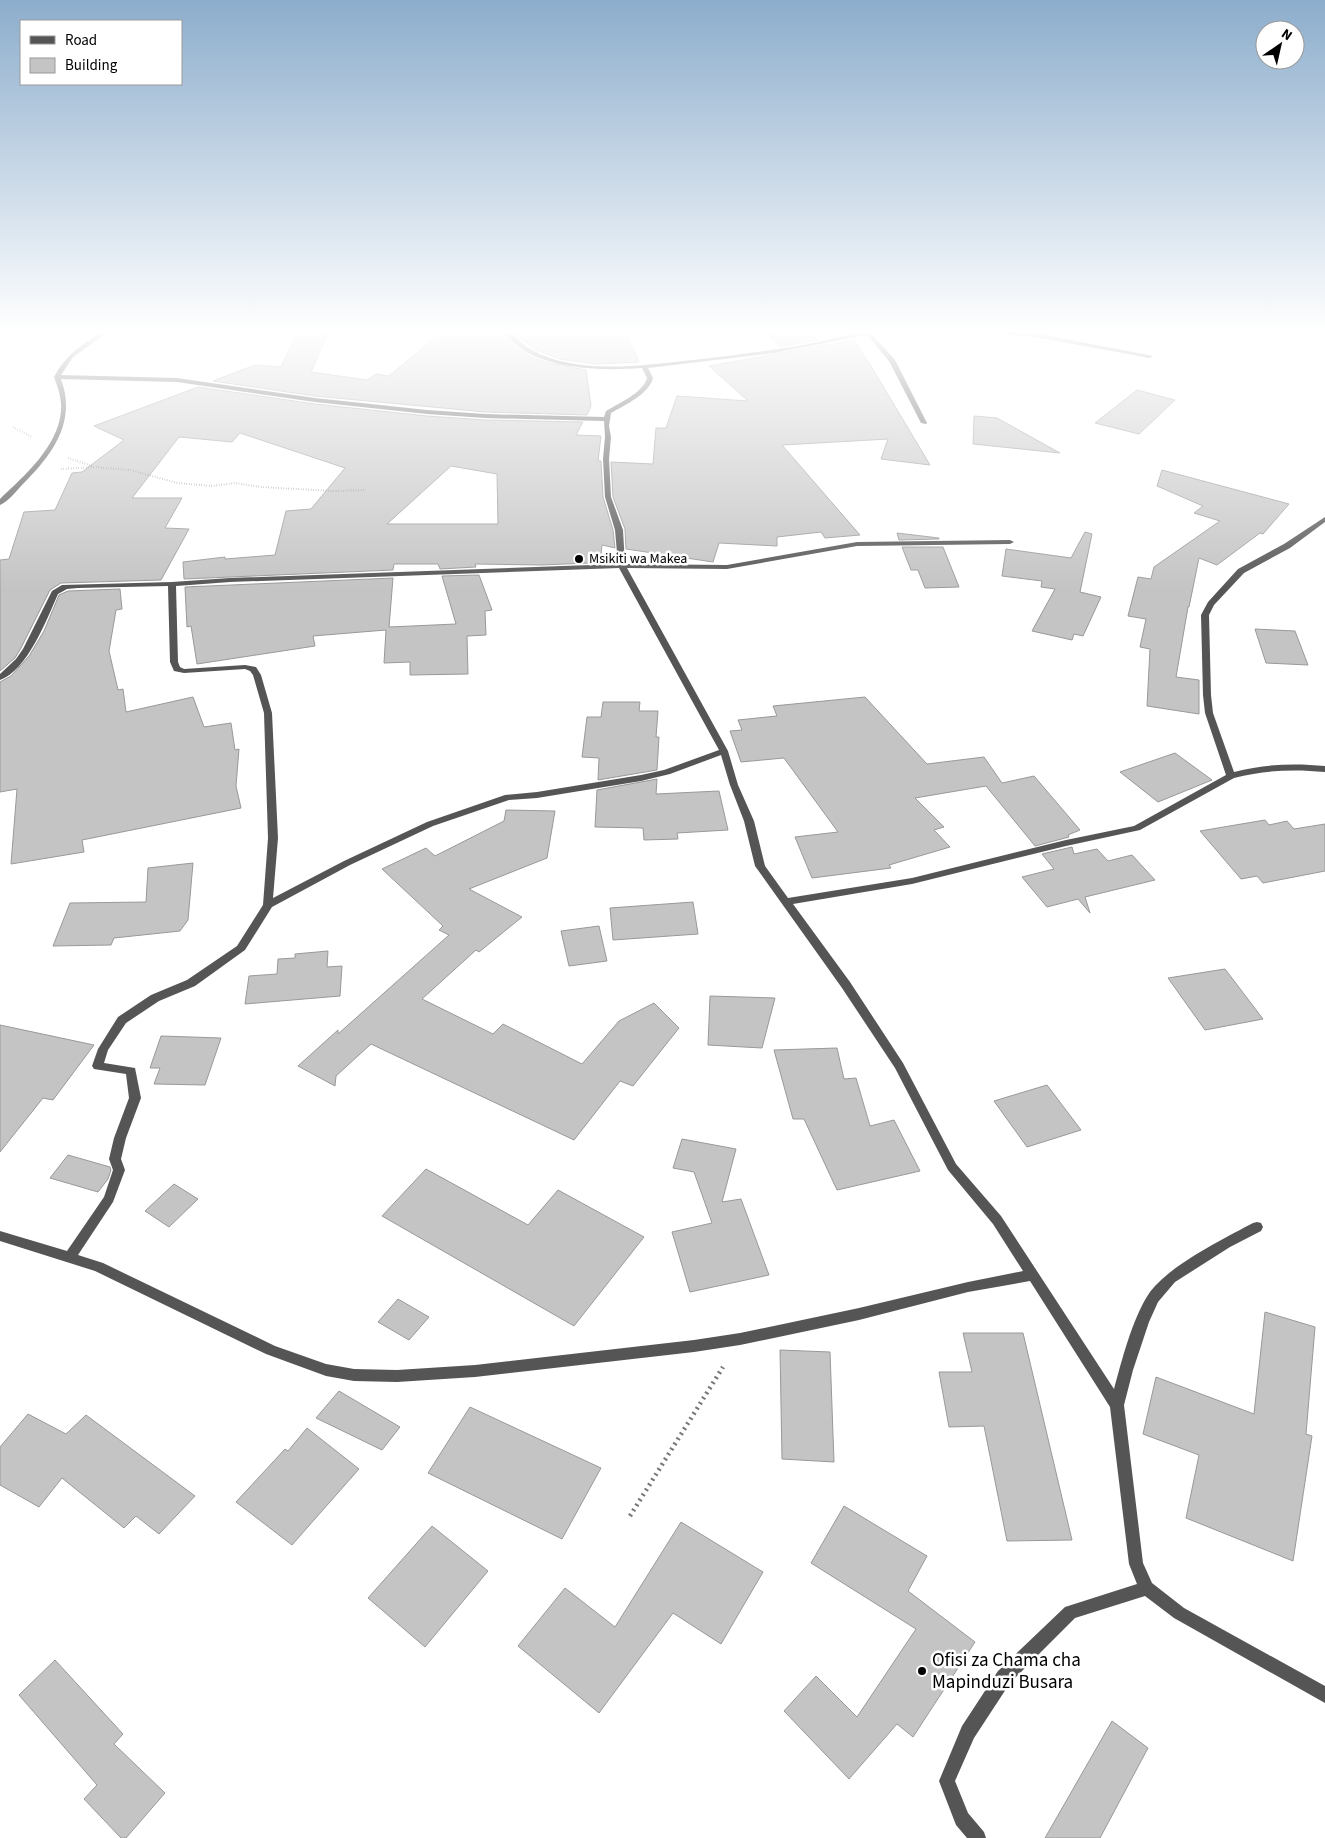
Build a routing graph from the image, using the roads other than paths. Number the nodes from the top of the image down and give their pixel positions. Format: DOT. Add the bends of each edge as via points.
graph roads {
  1 [pos="62,419"];
  2 [pos="597,419"];
  3 [pos="606,419"];
  4 [pos="922,419"];
  5 [pos="924,423"];
  6 [pos="0,502"];
  7 [pos="1325,519"];
  8 [pos="1010,542"];
  9 [pos="622,566"];
  10 [pos="172,584"];
  11 [pos="0,678"];
  12 [pos="724,751"];
  13 [pos="1325,769"];
  14 [pos="1231,776"];
  15 [pos="785,902"];
  16 [pos="268,905"];
  17 [pos="1257,1227"];
  18 [pos="0,1236"];
  19 [pos="70,1257"];
  20 [pos="1033,1275"];
  21 [pos="1117,1405"];
  22 [pos="1147,1588"];
  23 [pos="1325,1695"];
  24 [pos="978,1838"];
  1 -- 6 [label="street" via="51,446 33,471"];
  2 -- 3 [label="street"];
  3 -- 9 [label="street" via="608,497 619,530"];
  4 -- 5 [label="street"];
  7 -- 14 [label="street" via="1288,546 1241,571 1205,615 1209,714"];
  8 -- 9 [label="street" via="849,545 727,567"];
  9 -- 10 [label="street"];
  9 -- 12 [label="street"];
  10 -- 11 [label="street" via="78,586 56,591 24,655"];
  10 -- 16 [label="street" via="174,662 177,668 184,671 253,669 268,713 273,838"];
  12 -- 15 [label="street" via="749,821 760,866"];
  12 -- 16 [label="street" via="641,778 508,797 477,807 392,841"];
  13 -- 14 [label="street" via="1291,765"];
  14 -- 15 [label="street" via="1137,828 912,880"];
  15 -- 20 [label="street" via="846,985 899,1066 952,1167 997,1220"];
  16 -- 19 [label="street" via="241,948 190,983 155,998 122,1020 103,1049 98,1066 132,1071 135,1098 120,1138 115,1159 119,1170 109,1198"];
  17 -- 21 [label="street" via="1188,1266 1171,1278 1153,1298 1142,1322"];
  18 -- 19 [label="street"];
  19 -- 20 [label="street" via="149,1290 271,1350 326,1370 354,1375 396,1376 475,1371 740,1339"];
  20 -- 21 [label="street"];
  21 -- 22 [label="street" via="1136,1564"];
  22 -- 23 [label="street" via="1179,1613"];
  22 -- 24 [label="street" via="1070,1612 1004,1677 968,1732 947,1781 962,1820"];
}
